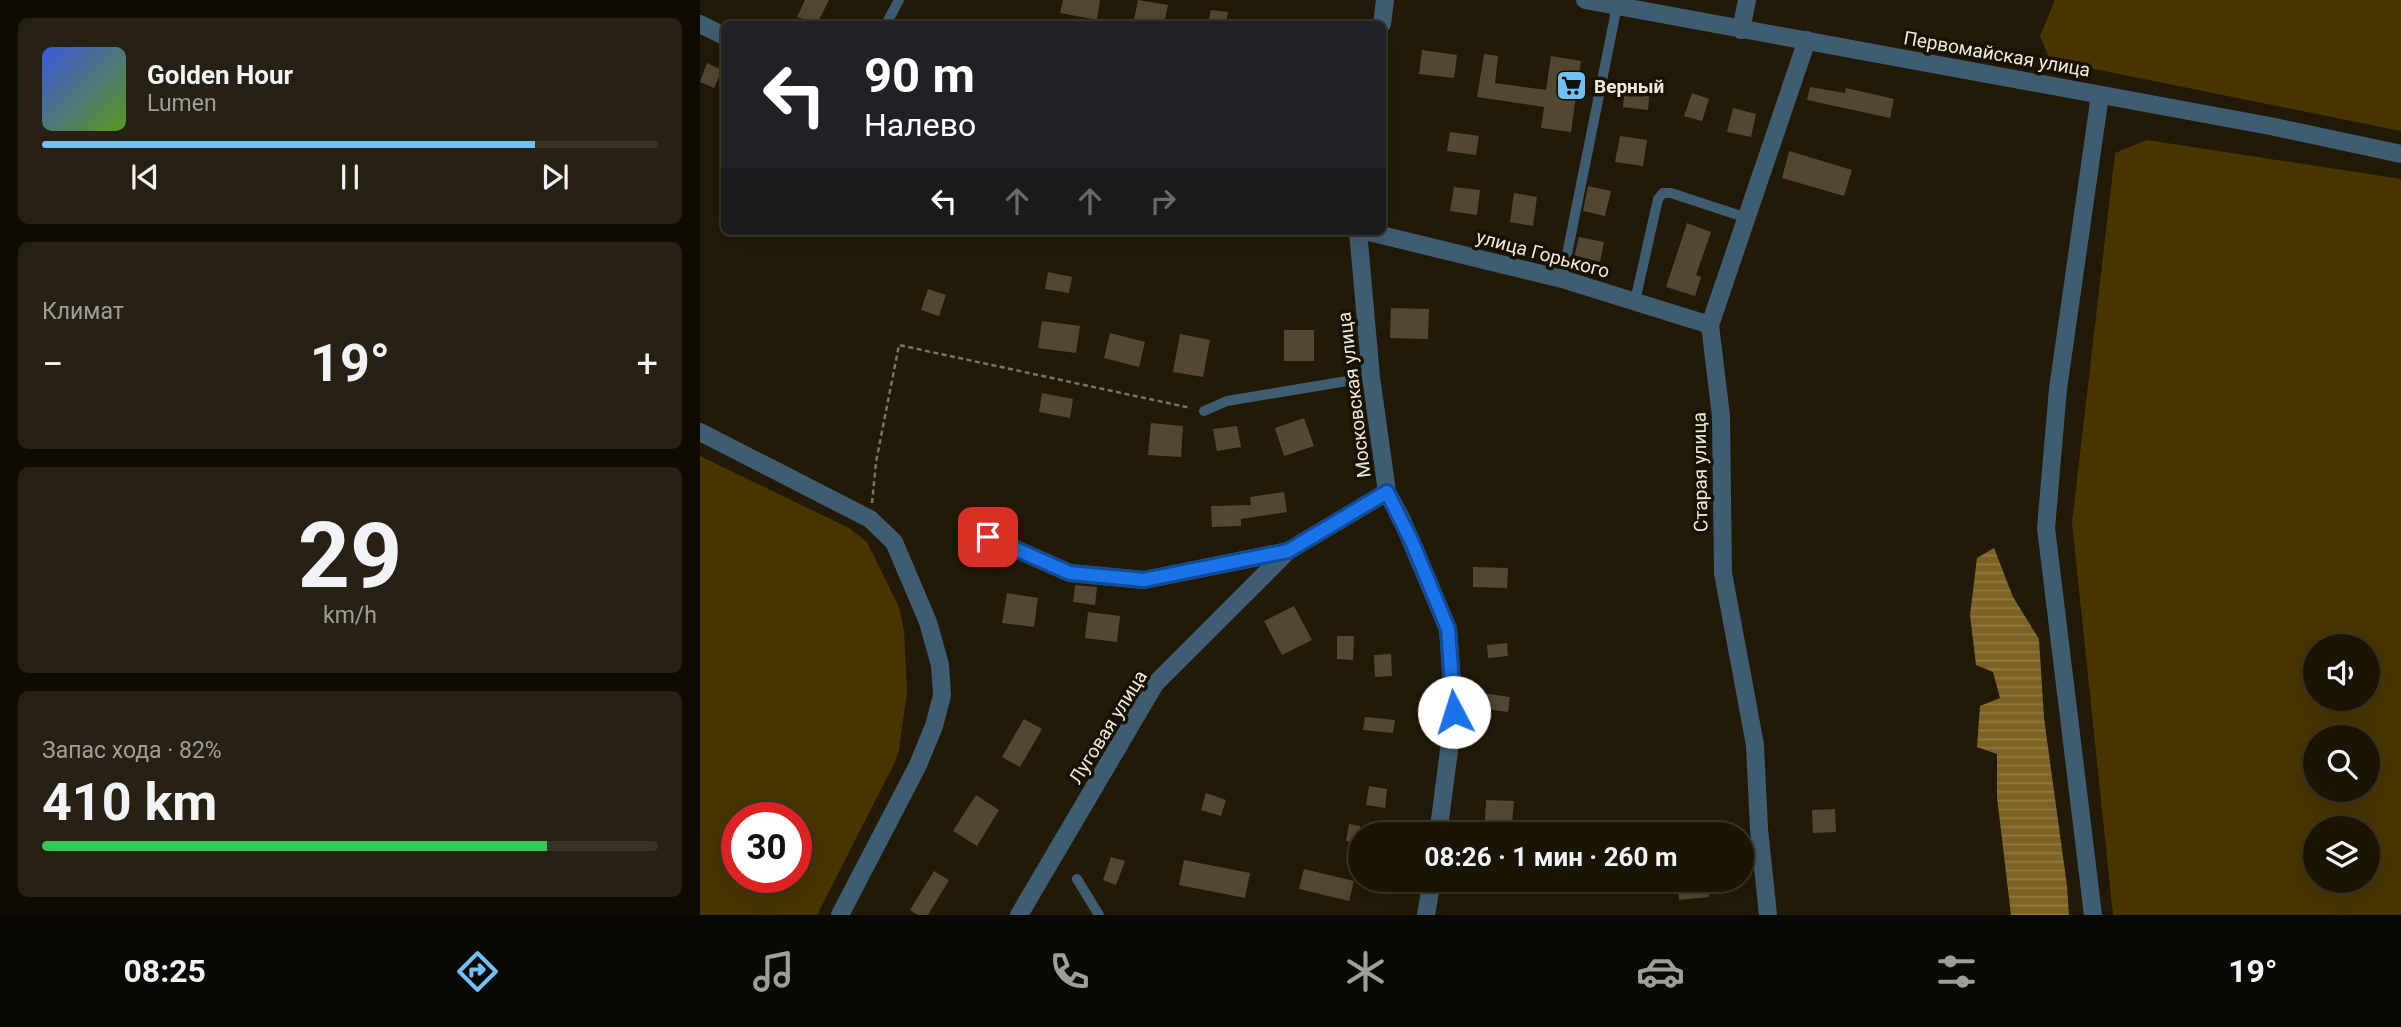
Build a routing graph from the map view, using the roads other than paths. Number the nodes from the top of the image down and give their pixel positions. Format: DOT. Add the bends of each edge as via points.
graph roads {
  1 [pos="899,0"];
  2 [pos="1385,0"];
  3 [pos="1585,0"];
  4 [pos="1747,0"];
  5 [pos="1616,6"];
  6 [pos="888,21"];
  7 [pos="1382,21"];
  8 [pos="700,24"];
  9 [pos="1741,30"];
  10 [pos="721,34"];
  11 [pos="1807,40"];
  12 [pos="2100,94"];
  13 [pos="2401,154"];
  14 [pos="1746,218"];
  15 [pos="1358,235"];
  16 [pos="1381,235"];
  17 [pos="1562,279"];
  18 [pos="1635,301"];
  19 [pos="1710,326"];
  20 [pos="1371,377"];
  21 [pos="1204,411"];
  22 [pos="700,432"];
  23 [pos="1387,492"];
  24 [pos="988,537"];
  25 [pos="1288,551"];
  26 [pos="1440,822"];
  27 [pos="1077,879"];
  28 [pos="1431,892"];
  29 [pos="840,915"];
  30 [pos="1019,915"];
  31 [pos="1099,915"];
  32 [pos="1426,915"];
  33 [pos="1769,915"];
  34 [pos="2093,915"];
  1 -- 6 [label="lane"];
  2 -- 7 [label="street"];
  3 -- 5 [label="street, Первомайская улица"];
  4 -- 9 [label="street"];
  5 -- 9 [label="street, Первомайская улица"];
  5 -- 17 [label="lane"];
  8 -- 10 [label="street"];
  9 -- 11 [label="street, Первомайская улица"];
  11 -- 12 [label="street, Первомайская улица"];
  11 -- 14 [label="street, Старая улица"];
  12 -- 13 [label="street, Первомайская улица"];
  12 -- 34 [label="street" via="2058,389 2046,528"];
  14 -- 18 [label="lane" via="1663,193"];
  14 -- 19 [label="street, Старая улица"];
  15 -- 20 [label="street, Московская улица"];
  16 -- 17 [label="street, улица Горького"];
  17 -- 18 [label="street, улица Горького"];
  18 -- 19 [label="street, улица Горького"];
  19 -- 33 [label="street, Старая улица" via="1721,416 1723,573 1755,745"];
  20 -- 21 [label="lane" via="1227,401"];
  20 -- 23 [label="street, Московская улица"];
  22 -- 29 [label="street" via="870,519 894,542 928,622 940,665 942,695 934,726"];
  23 -- 25 [label="street"];
  23 -- 26 [label="street, Московская улица" via="1448,629 1454,712"];
  24 -- 25 [label="street" via="1070,573 1144,580"];
  25 -- 30 [label="street, Луговая улица" via="1155,684"];
  27 -- 31 [label="lane"];
  28 -- 32 [label="street"];
}
